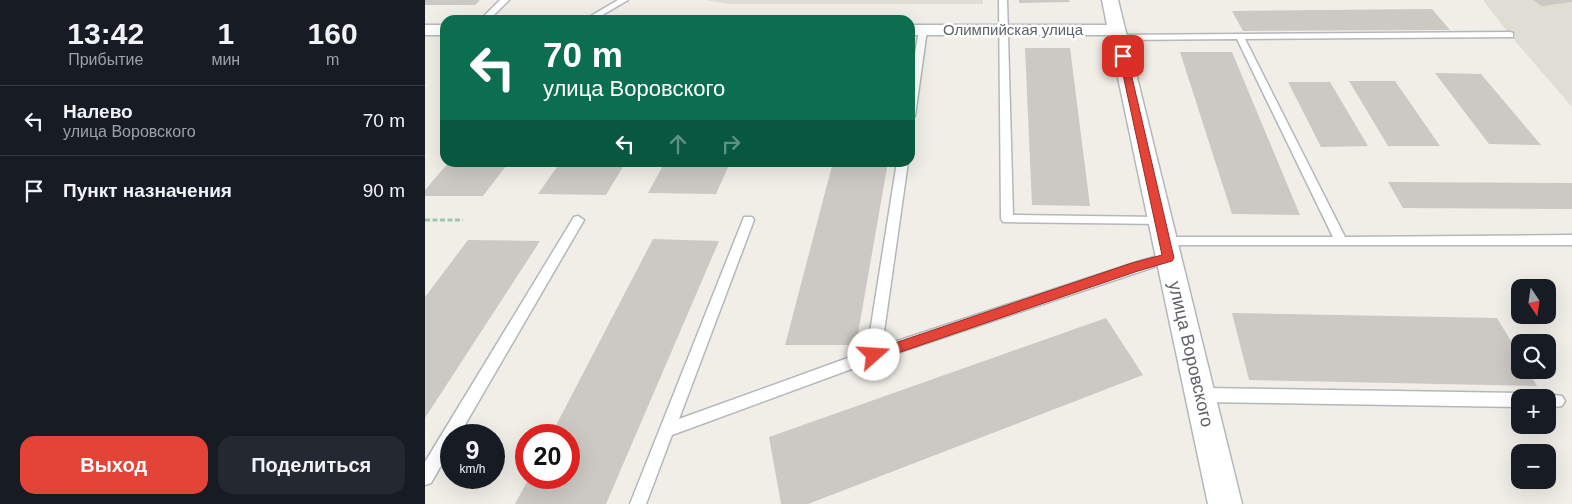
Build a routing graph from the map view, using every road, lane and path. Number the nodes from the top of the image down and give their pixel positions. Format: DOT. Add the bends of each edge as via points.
graph roads {
  1 [pos="505,0"];
  2 [pos="624,0"];
  3 [pos="1003,0"];
  4 [pos="1110,0"];
  5 [pos="489,15"];
  6 [pos="597,15"];
  7 [pos="425,30"];
  8 [pos="440,30"];
  9 [pos="917,30"];
  10 [pos="1004,30"];
  11 [pos="1118,34"];
  12 [pos="1510,35"];
  13 [pos="1240,37"];
  14 [pos="915,55"];
  15 [pos="902,167"];
  16 [pos="425,220"];
  17 [pos="463,220"];
  18 [pos="578,220"];
  19 [pos="748,220"];
  20 [pos="1572,240"];
  21 [pos="1164,241"];
  22 [pos="1341,241"];
  23 [pos="874,355"];
  24 [pos="1201,395"];
  25 [pos="1511,400"];
  26 [pos="667,430"];
  27 [pos="425,477"];
  28 [pos="638,504"];
  29 [pos="1225,504"];
  1 -- 5 [label="lane"];
  2 -- 6 [label="lane"];
  3 -- 10 [label="lane"];
  4 -- 11 [label="street, улица Воровского"];
  7 -- 8 [label="street"];
  9 -- 10 [label="street, Олимпийская улица"];
  9 -- 14 [label="lane"];
  10 -- 11 [label="street, Олимпийская улица"];
  10 -- 21 [label="lane" via="1007,219"];
  11 -- 13 [label="lane"];
  11 -- 21 [label="street, улица Воровского"];
  12 -- 13 [label="lane"];
  13 -- 22 [label="lane"];
  15 -- 23 [label="lane"];
  16 -- 17 [label="path"];
  18 -- 27 [label="lane"];
  19 -- 26 [label="lane"];
  20 -- 22 [label="lane"];
  21 -- 22 [label="lane"];
  21 -- 23 [label="lane" via="1137,267"];
  21 -- 24 [label="street, улица Воровского"];
  23 -- 26 [label="lane"];
  24 -- 25 [label="lane"];
  24 -- 29 [label="street, улица Воровского"];
  26 -- 28 [label="lane"];
}
